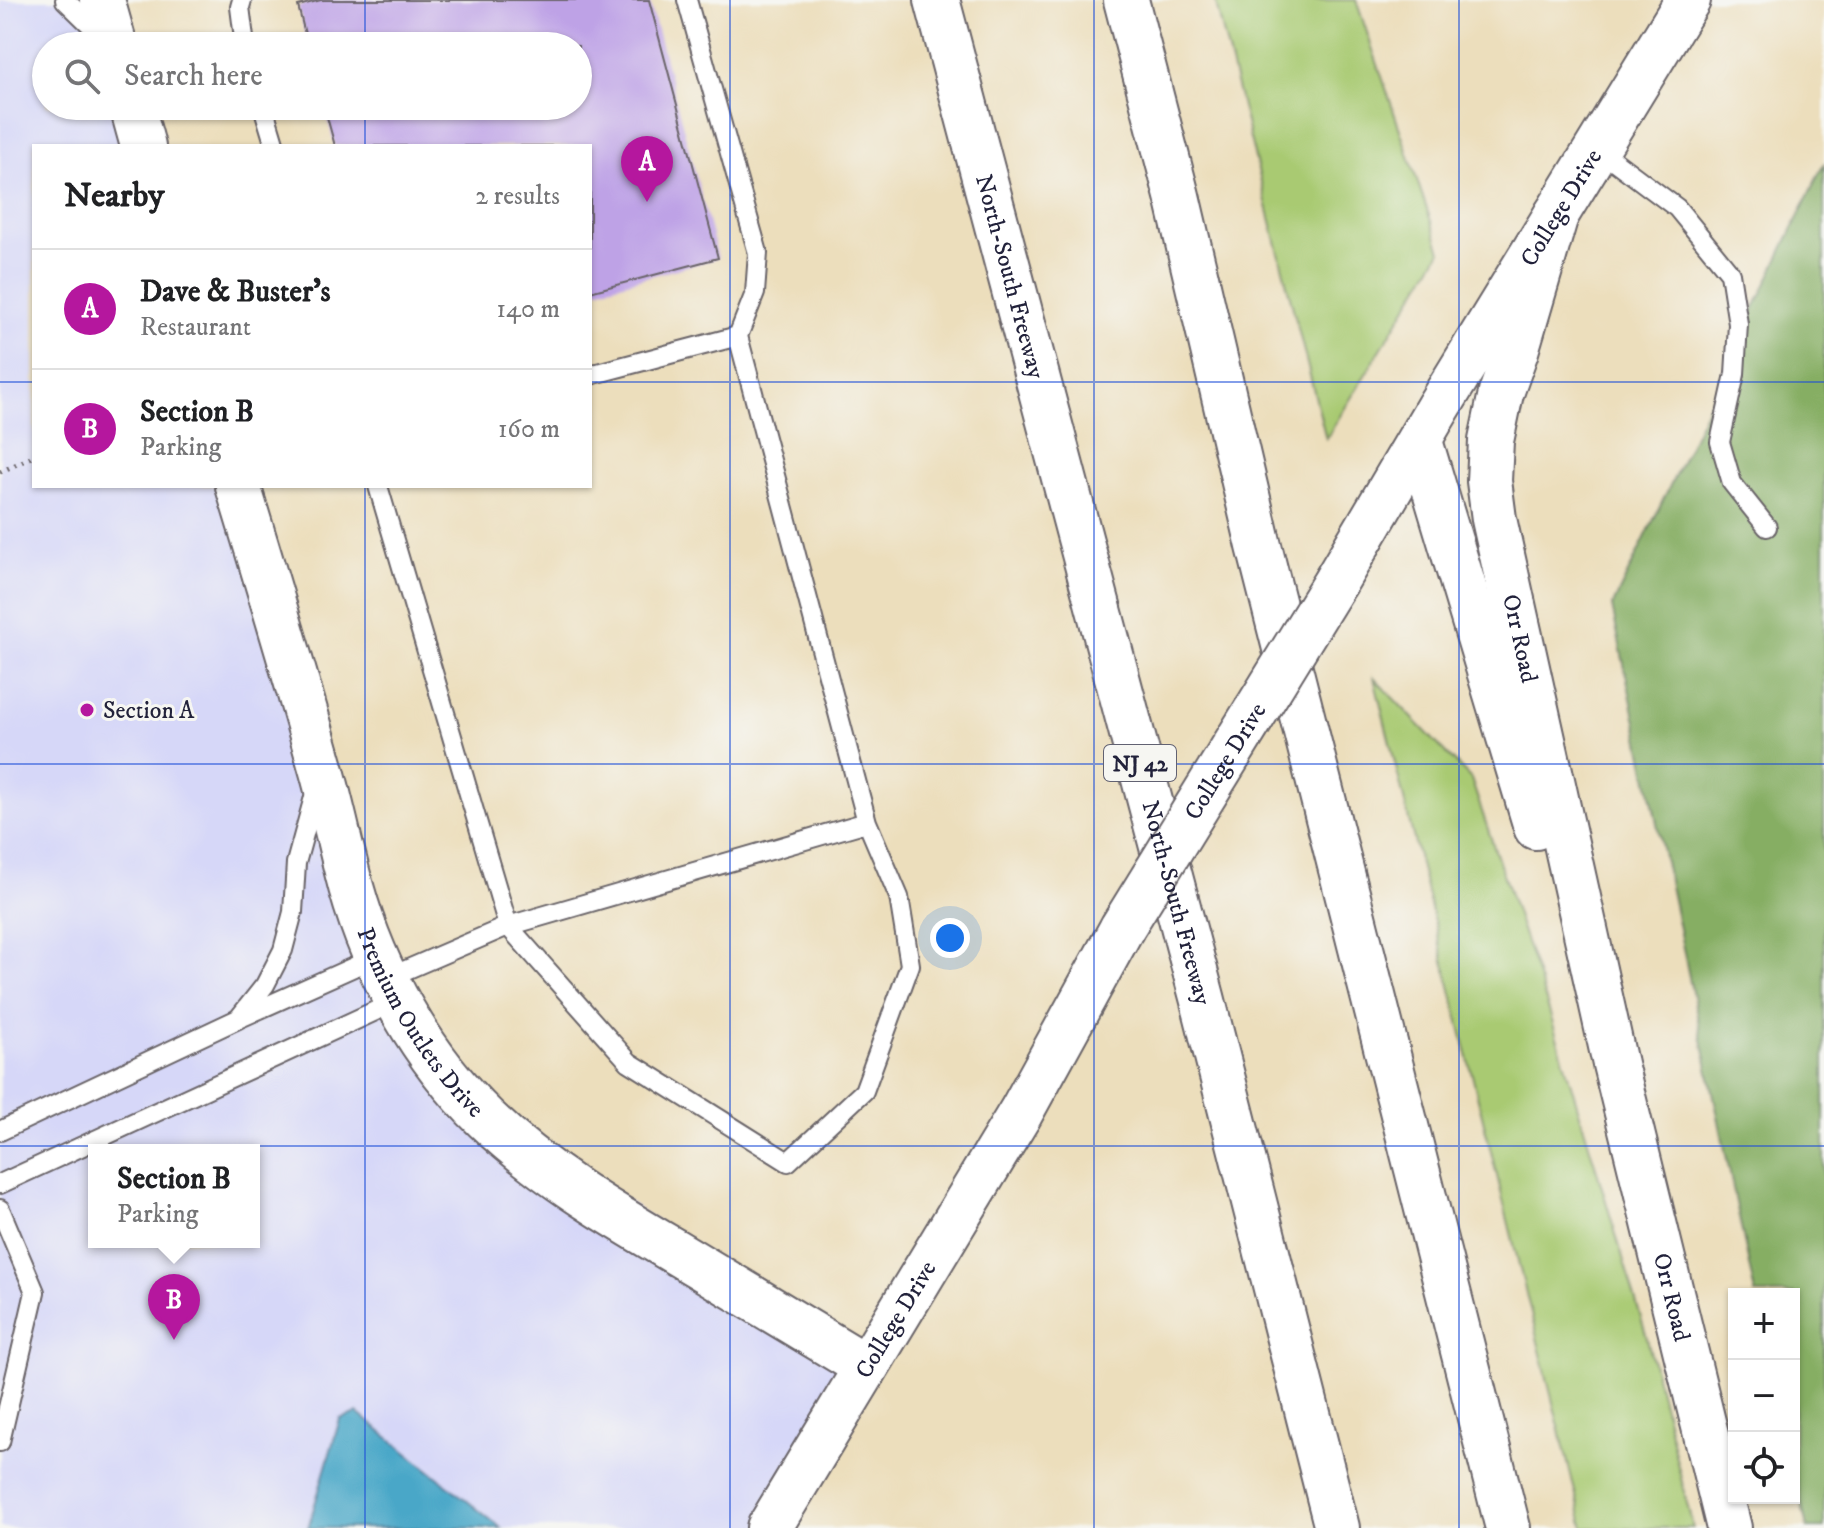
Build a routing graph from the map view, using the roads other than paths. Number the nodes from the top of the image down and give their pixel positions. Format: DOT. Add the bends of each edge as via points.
graph roads {
  1 [pos="65,0"];
  2 [pos="102,0"];
  3 [pos="242,0"];
  4 [pos="687,0"];
  5 [pos="937,0"];
  6 [pos="1126,0"];
  7 [pos="1688,0"];
  8 [pos="99,32"];
  9 [pos="110,32"];
  10 [pos="243,32"];
  11 [pos="136,120"];
  12 [pos="267,120"];
  13 [pos="142,144"];
  14 [pos="274,144"];
  15 [pos="1597,148"];
  16 [pos="1556,215"];
  17 [pos="738,336"];
  18 [pos="592,374"];
  19 [pos="1420,441"];
  20 [pos="239,488"];
  21 [pos="379,488"];
  22 [pos="1767,527"];
  23 [pos="322,768"];
  24 [pos="867,822"];
  25 [pos="508,926"];
  26 [pos="386,979"];
  27 [pos="238,1019"];
  28 [pos="1615,1064"];
  29 [pos="0,1131"];
  30 [pos="0,1184"];
  31 [pos="0,1209"];
  32 [pos="865,1366"];
  33 [pos="0,1442"];
  34 [pos="769,1528"];
  35 [pos="1337,1528"];
  36 [pos="1508,1528"];
  37 [pos="1729,1528"];
  1 -- 8 [label="lane"];
  2 -- 9 [label="main road"];
  3 -- 10 [label="lane"];
  4 -- 17 [label="lane" via="758,253 755,293"];
  5 -- 35 [label="main road, North-South Freeway / NJ 42"];
  6 -- 36 [label="main road"];
  7 -- 15 [label="main road, College Drive"];
  11 -- 13 [label="main road"];
  12 -- 14 [label="lane"];
  15 -- 16 [label="main road, College Drive"];
  15 -- 22 [label="lane" via="1677,208 1730,273 1738,324 1735,374 1720,442 1732,483"];
  16 -- 19 [label="main road, College Drive"];
  16 -- 28 [label="main road, Orr Road" via="1501,393 1489,481"];
  17 -- 18 [label="lane"];
  17 -- 24 [label="lane"];
  19 -- 28 [label="main road, Orr Road" via="1531,810"];
  19 -- 32 [label="main road, College Drive, bridge" via="1122,928 1021,1112"];
  20 -- 23 [label="main road, Premium Outlets Drive"];
  21 -- 25 [label="lane"];
  23 -- 26 [label="main road, Premium Outlets Drive" via="352,889"];
  23 -- 27 [label="lane" via="296,863 293,912 283,950 265,985"];
  24 -- 25 [label="lane"];
  24 -- 25 [label="lane" via="899,897 910,965 864,1091 788,1162 629,1062"];
  25 -- 26 [label="lane"];
  26 -- 27 [label="lane"];
  26 -- 30 [label="lane"];
  26 -- 32 [label="main road, Premium Outlets Drive" via="447,1074 486,1119 537,1164 599,1207"];
  27 -- 29 [label="lane"];
  28 -- 37 [label="main road, Orr Road"];
  31 -- 33 [label="lane" via="35,1292"];
  32 -- 34 [label="main road, College Drive"];
}
